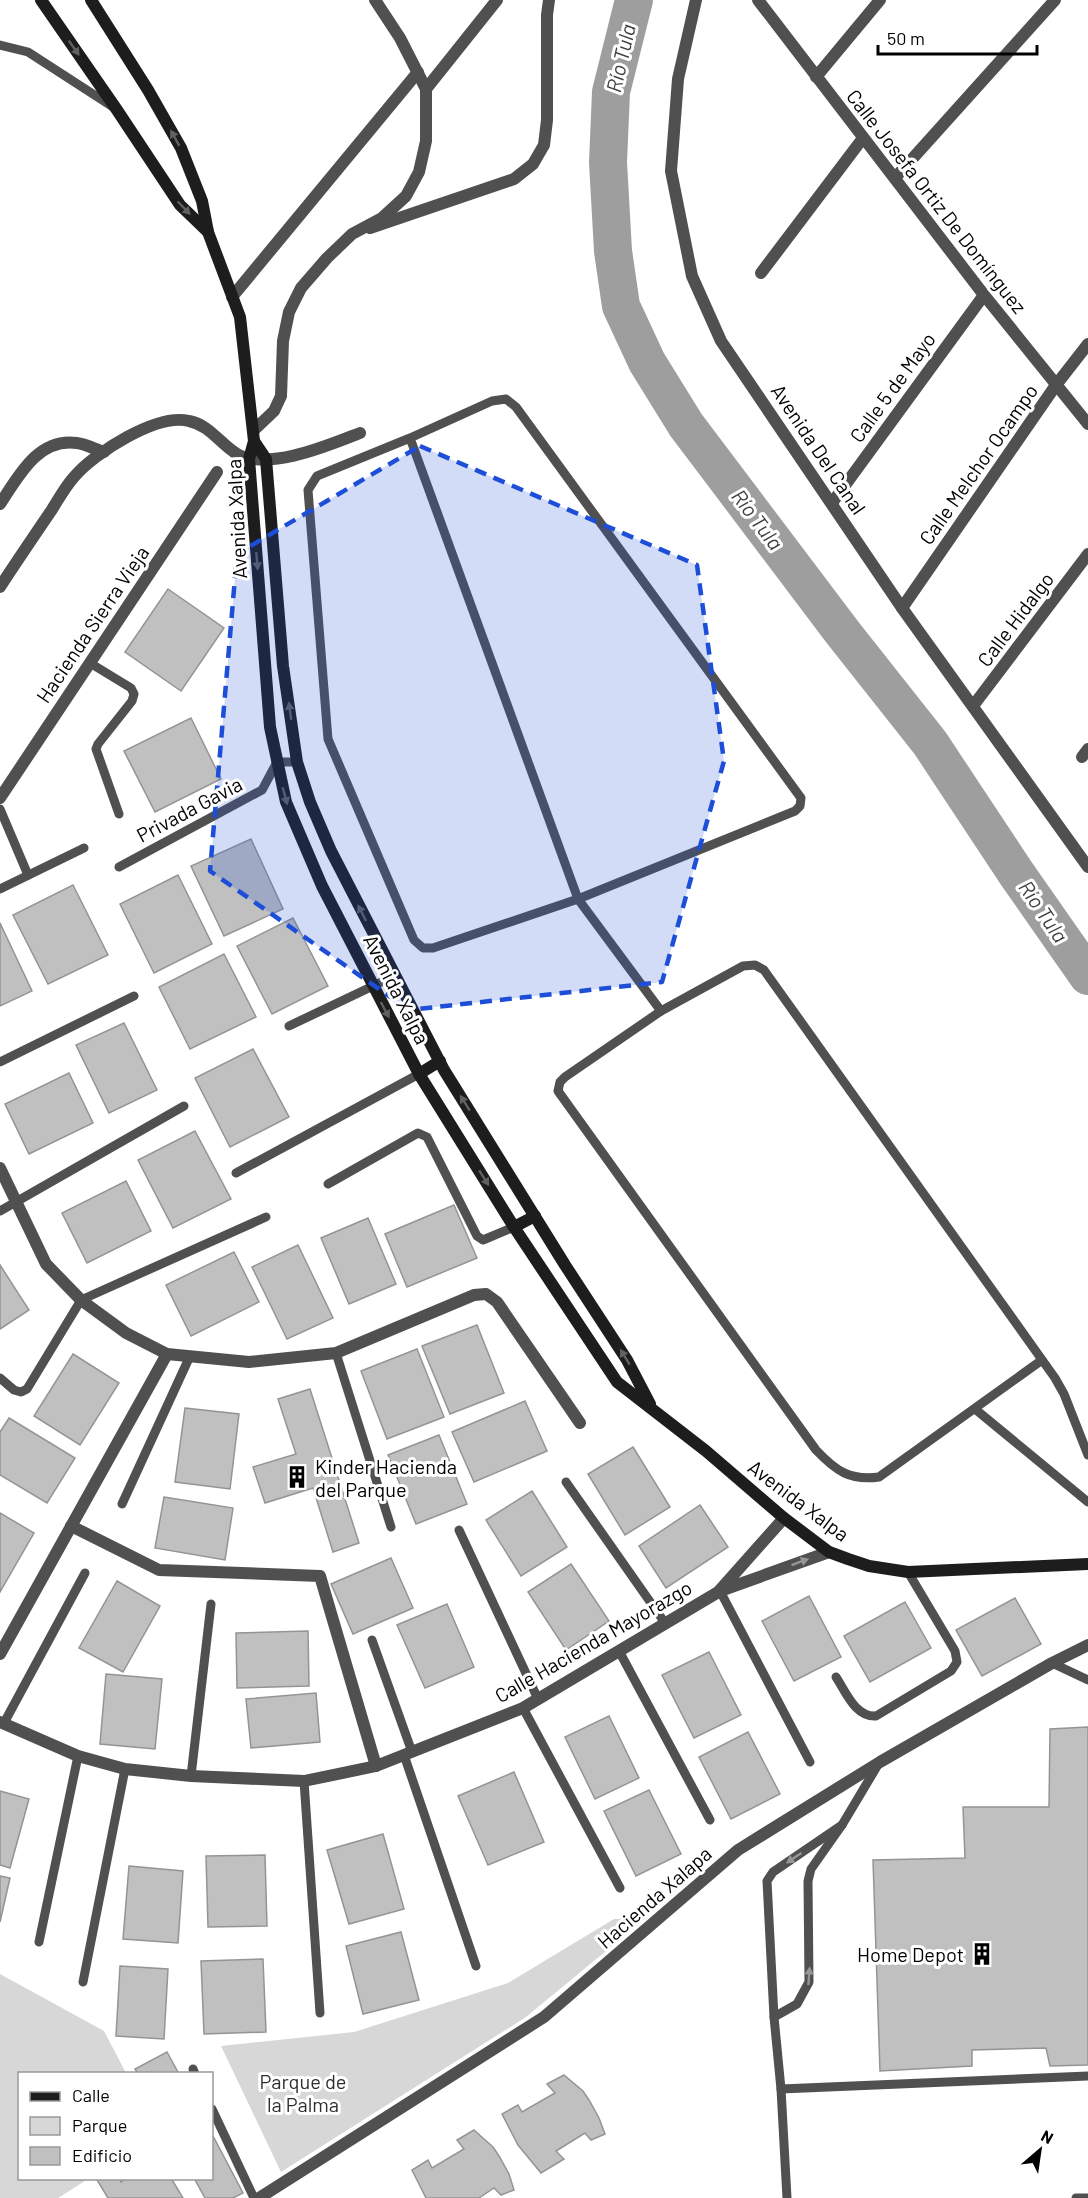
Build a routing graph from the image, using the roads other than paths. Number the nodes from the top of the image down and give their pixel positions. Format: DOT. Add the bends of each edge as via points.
graph roads {
  1 [pos="40,0"];
  2 [pos="91,0"];
  3 [pos="375,0"];
  4 [pos="497,0"];
  5 [pos="549,0"];
  6 [pos="696,0"];
  7 [pos="758,0"];
  8 [pos="880,0"];
  9 [pos="1055,0"];
  10 [pos="0,45"];
  11 [pos="418,72"];
  12 [pos="816,77"];
  13 [pos="426,89"];
  14 [pos="117,110"];
  15 [pos="863,138"];
  16 [pos="895,178"];
  17 [pos="208,232"];
  18 [pos="352,234"];
  19 [pos="761,273"];
  20 [pos="984,295"];
  21 [pos="232,297"];
  22 [pos="1088,344"];
  23 [pos="1056,385"];
  24 [pos="1088,424"];
  25 [pos="360,433"];
  26 [pos="254,436"];
  27 [pos="410,438"];
  28 [pos="104,452"];
  29 [pos="249,459"];
  30 [pos="266,459"];
  31 [pos="217,472"];
  32 [pos="832,503"];
  33 [pos="0,504"];
  34 [pos="1088,554"];
  35 [pos="0,587"];
  36 [pos="902,608"];
  37 [pos="90,663"];
  38 [pos="974,706"];
  39 [pos="277,762"];
  40 [pos="297,762"];
  41 [pos="0,798"];
  42 [pos="0,809"];
  43 [pos="118,814"];
  44 [pos="84,848"];
  45 [pos="119,867"];
  46 [pos="1088,867"];
  47 [pos="28,875"];
  48 [pos="0,889"];
  49 [pos="578,899"];
  50 [pos="394,976"];
  51 [pos="373,987"];
  52 [pos="134,996"];
  53 [pos="661,1011"];
  54 [pos="289,1026"];
  55 [pos="440,1061"];
  56 [pos="0,1062"];
  57 [pos="419,1074"];
  58 [pos="184,1106"];
  59 [pos="0,1168"];
  60 [pos="236,1173"];
  61 [pos="328,1184"];
  62 [pos="15,1201"];
  63 [pos="0,1211"];
  64 [pos="535,1216"];
  65 [pos="266,1217"];
  66 [pos="514,1227"];
  67 [pos="81,1300"];
  68 [pos="336,1353"];
  69 [pos="167,1354"];
  70 [pos="190,1356"];
  71 [pos="1042,1360"];
  72 [pos="0,1378"];
  73 [pos="652,1408"];
  74 [pos="975,1409"];
  75 [pos="579,1423"];
  76 [pos="1088,1455"];
  77 [pos="566,1482"];
  78 [pos="1088,1502"];
  79 [pos="122,1504"];
  80 [pos="784,1518"];
  81 [pos="71,1526"];
  82 [pos="391,1527"];
  83 [pos="459,1530"];
  84 [pos="829,1552"];
  85 [pos="1088,1564"];
  86 [pos="908,1572"];
  87 [pos="85,1574"];
  88 [pos="720,1591"];
  89 [pos="211,1604"];
  90 [pos="665,1623"];
  91 [pos="372,1640"];
  92 [pos="1088,1646"];
  93 [pos="619,1651"];
  94 [pos="0,1654"];
  95 [pos="1052,1663"];
  96 [pos="836,1677"];
  97 [pos="1088,1680"];
  98 [pos="538,1699"];
  99 [pos="523,1708"];
  100 [pos="2,1723"];
  101 [pos="408,1753"];
  102 [pos="78,1756"];
  103 [pos="810,1762"];
  104 [pos="880,1762"];
  105 [pos="376,1766"];
  106 [pos="125,1769"];
  107 [pos="191,1776"];
  108 [pos="304,1781"];
  109 [pos="710,1820"];
  110 [pos="842,1825"];
  111 [pos="620,1888"];
  112 [pos="39,1942"];
  113 [pos="476,1966"];
  114 [pos="83,1982"];
  115 [pos="320,2013"];
  116 [pos="774,2017"];
  117 [pos="1088,2076"];
  118 [pos="781,2089"];
  119 [pos="213,2111"];
  120 [pos="254,2198"];
  121 [pos="259,2198"];
  122 [pos="787,2198"];
  123 [pos="1076,2198"];
  124 [pos="1088,2198"];
  1 -- 14 [label="main road, one-way"];
  17 -- 2 [label="main road, one-way" via="202,201 181,148"];
  3 -- 11 [label="street"];
  4 -- 13 [label="street"];
  5 -- 18 [label="street" via="547,120 544,145 533,164 514,179"];
  6 -- 32 [label="street, Avenida Del Canal" via="678,79 671,171 692,276 721,341"];
  7 -- 12 [label="street, Calle Josefa Ortiz De Domínguez"];
  8 -- 12 [label="street"];
  9 -- 16 [label="street"];
  10 -- 14 [label="lane" via="28,52"];
  11 -- 13 [label="street"];
  11 -- 21 [label="street"];
  12 -- 15 [label="street, Calle Josefa Ortiz De Domínguez"];
  13 -- 18 [label="street" via="426,141 418,172 406,196 382,218"];
  14 -- 17 [label="main road, one-way" via="180,204"];
  15 -- 16 [label="street, Calle Josefa Ortiz De Domínguez"];
  15 -- 19 [label="street"];
  16 -- 20 [label="street, Calle Josefa Ortiz De Domínguez"];
  17 -- 21 [label="main road"];
  18 -- 26 [label="street" via="301,288 289,312 283,341 281,396"];
  20 -- 23 [label="street, Calle Josefa Ortiz De Domínguez"];
  20 -- 32 [label="street, Calle 5 de Mayo"];
  21 -- 26 [label="main road" via="240,317"];
  22 -- 23 [label="street, Calle Melchor Ocampo"];
  23 -- 24 [label="street, Calle Josefa Ortiz De Domínguez"];
  23 -- 36 [label="street, Calle Melchor Ocampo"];
  25 -- 30 [label="street" via="297,456"];
  26 -- 29 [label="main road, Avenida Xalpa"];
  26 -- 30 [label="main road, Avenida Xalpa"];
  27 -- 49 [label="lane"];
  27 -- 49 [label="lane" via="317,476 308,490 328,739 414,940 423,948 434,948"];
  27 -- 49 [label="lane" via="492,401 506,399 516,407 801,798 795,811"];
  28 -- 29 [label="street" via="169,419 204,426 237,454"];
  28 -- 33 [label="street" via="76,443 52,445 29,462"];
  28 -- 35 [label="street" via="75,476"];
  29 -- 30 [label="street"];
  29 -- 39 [label="main road, Avenida Xalpa, one-way" via="270,726"];
  40 -- 30 [label="main road, Avenida Xalpa, one-way" via="283,666"];
  31 -- 37 [label="street, Hacienda Sierra Vieja"];
  32 -- 36 [label="street, Avenida Del Canal"];
  34 -- 38 [label="street, Calle Hidalgo"];
  36 -- 38 [label="street, Avenida Del Canal"];
  37 -- 41 [label="street, Hacienda Sierra Vieja"];
  37 -- 43 [label="lane" via="131,688 134,694 96,749"];
  38 -- 46 [label="street, Avenida Del Canal"];
  39 -- 40 [label="lane"];
  39 -- 45 [label="lane, Privada Gavia" via="262,790"];
  39 -- 51 [label="main road, Avenida Xalpa, one-way" via="286,802 322,886"];
  50 -- 40 [label="main road, Avenida Xalpa, one-way" via="331,851"];
  42 -- 47 [label="lane"];
  44 -- 47 [label="lane"];
  47 -- 48 [label="lane"];
  49 -- 53 [label="lane"];
  50 -- 51 [label="lane"];
  50 -- 55 [label="main road, Avenida Xalpa"];
  51 -- 54 [label="lane"];
  51 -- 57 [label="main road, Avenida Xalpa, one-way"];
  52 -- 56 [label="lane"];
  53 -- 71 [label="lane" via="743,966 764,969"];
  53 -- 74 [label="lane" via="565,1077 558,1091 816,1450 846,1475 879,1477"];
  55 -- 57 [label="main road"];
  64 -- 55 [label="main road, Avenida Xalpa, one-way"];
  57 -- 60 [label="lane"];
  57 -- 66 [label="main road, Avenida Xalpa, one-way"];
  58 -- 62 [label="lane"];
  59 -- 62 [label="street"];
  61 -- 66 [label="lane" via="418,1133 423,1134 477,1236 483,1240"];
  62 -- 63 [label="lane"];
  62 -- 67 [label="street" via="46,1264"];
  64 -- 66 [label="main road"];
  73 -- 64 [label="main road, Avenida Xalpa, one-way" via="627,1360"];
  65 -- 67 [label="lane"];
  66 -- 73 [label="main road, Avenida Xalpa" via="617,1382"];
  67 -- 69 [label="street" via="126,1333"];
  67 -- 72 [label="lane" via="27,1389 14,1390"];
  68 -- 70 [label="street" via="249,1362"];
  68 -- 75 [label="street" via="474,1294 486,1293 497,1302"];
  68 -- 82 [label="lane"];
  69 -- 70 [label="street"];
  69 -- 81 [label="street"];
  70 -- 79 [label="lane"];
  71 -- 74 [label="lane"];
  71 -- 76 [label="lane" via="1064,1394"];
  73 -- 80 [label="main road, Avenida Xalpa"];
  74 -- 78 [label="lane"];
  77 -- 90 [label="lane"];
  80 -- 84 [label="main road, Avenida Xalpa"];
  80 -- 88 [label="street, Calle Hacienda Mayorazgo"];
  81 -- 94 [label="street"];
  81 -- 105 [label="street" via="159,1570 320,1576"];
  83 -- 98 [label="lane"];
  84 -- 86 [label="main road, Avenida Xalpa" via="868,1566"];
  88 -- 84 [label="street, Calle Hacienda Mayorazgo, one-way"];
  85 -- 86 [label="main road, Avenida Xalpa"];
  86 -- 96 [label="lane" via="955,1651 957,1662 951,1671 876,1716 867,1717 856,1709"];
  87 -- 100 [label="lane"];
  88 -- 90 [label="street, Calle Hacienda Mayorazgo"];
  88 -- 103 [label="lane"];
  89 -- 107 [label="lane"];
  90 -- 93 [label="street, Calle Hacienda Mayorazgo"];
  91 -- 101 [label="lane"];
  92 -- 95 [label="street, Hacienda Xalapa"];
  93 -- 98 [label="street, Calle Hacienda Mayorazgo"];
  93 -- 109 [label="lane"];
  95 -- 97 [label="lane"];
  95 -- 104 [label="street, Hacienda Xalapa"];
  98 -- 99 [label="street, Calle Hacienda Mayorazgo"];
  99 -- 101 [label="street, Calle Hacienda Mayorazgo"];
  99 -- 111 [label="lane"];
  100 -- 102 [label="street, Calle Hacienda Mayorazgo"];
  101 -- 105 [label="street, Calle Hacienda Mayorazgo"];
  101 -- 113 [label="lane"];
  102 -- 106 [label="street, Calle Hacienda Mayorazgo"];
  102 -- 112 [label="lane"];
  104 -- 110 [label="lane"];
  104 -- 121 [label="street, Hacienda Xalapa" via="738,1850 544,2017"];
  105 -- 108 [label="street, Calle Hacienda Mayorazgo"];
  106 -- 107 [label="street, Calle Hacienda Mayorazgo"];
  106 -- 114 [label="lane"];
  107 -- 108 [label="street, Calle Hacienda Mayorazgo"];
  108 -- 115 [label="lane"];
  116 -- 110 [label="lane, one-way" via="797,2004 809,1982 808,1881 811,1869"];
  110 -- 116 [label="lane, one-way" via="773,1872 767,1881"];
  116 -- 118 [label="lane"];
  117 -- 118 [label="lane"];
  118 -- 122 [label="lane"];
  119 -- 120 [label="lane"];
  123 -- 124 [label="lane"];
}
